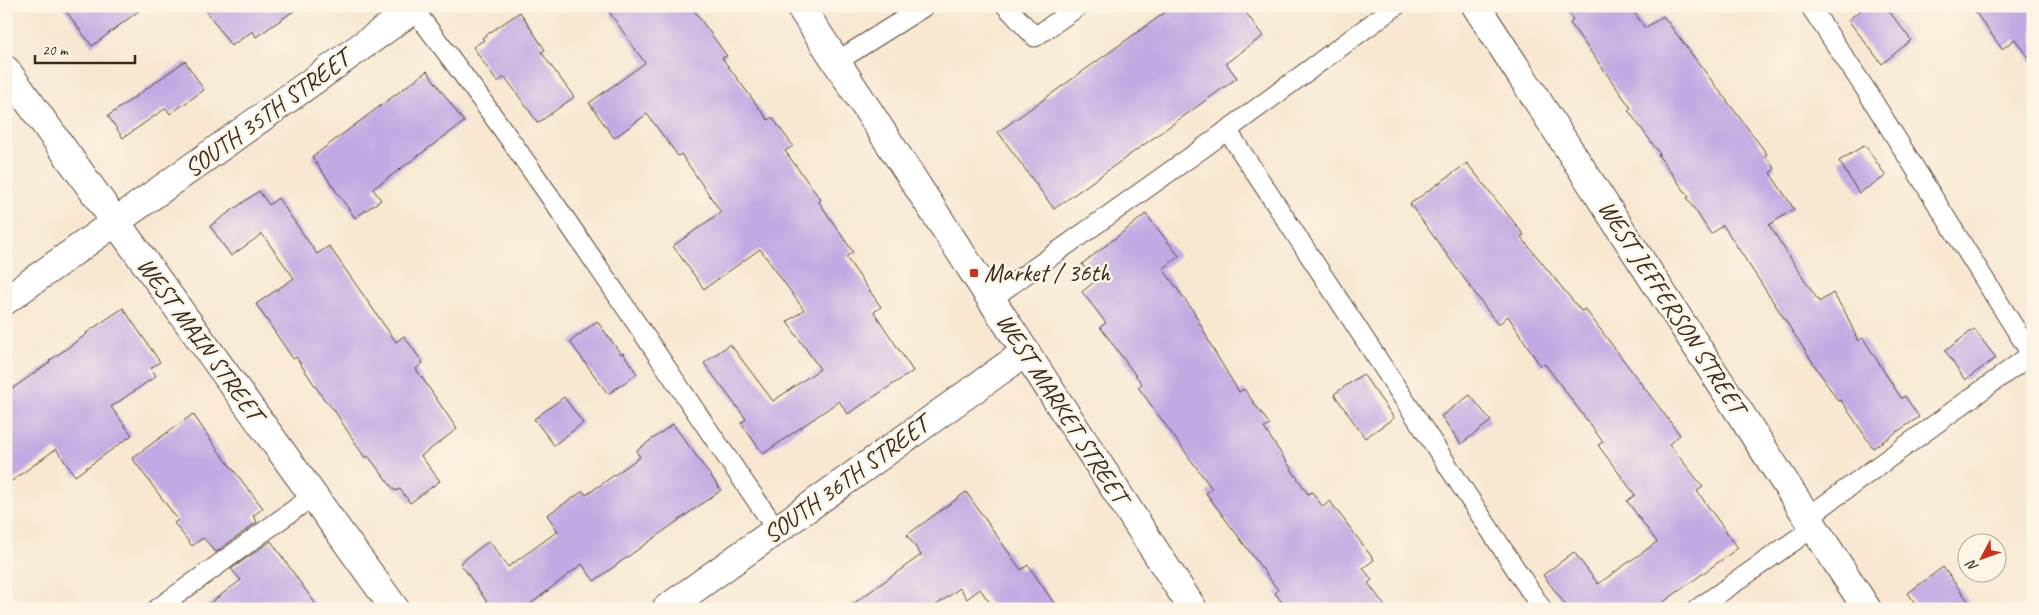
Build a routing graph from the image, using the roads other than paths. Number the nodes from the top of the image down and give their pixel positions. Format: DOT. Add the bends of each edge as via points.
graph roads {
  1 [pos="800,6"];
  2 [pos="925,6"];
  3 [pos="1006,6"];
  4 [pos="1079,6"];
  5 [pos="1396,6"];
  6 [pos="1476,6"];
  7 [pos="1810,6"];
  8 [pos="414,7"];
  9 [pos="836,62"];
  10 [pos="6,70"];
  11 [pos="1228,130"];
  12 [pos="116,222"];
  13 [pos="991,299"];
  14 [pos="6,300"];
  15 [pos="1026,352"];
  16 [pos="2032,353"];
  17 [pos="313,496"];
  18 [pos="1811,522"];
  19 [pos="776,530"];
  20 [pos="156,609"];
  21 [pos="395,609"];
  22 [pos="666,609"];
  23 [pos="1193,609"];
  24 [pos="1542,609"];
  25 [pos="1697,609"];
  26 [pos="1867,609"];
  1 -- 9 [label="street, WEST MARKET STREET"];
  2 -- 9 [label="lane"];
  3 -- 4 [label="lane" via="1035,37"];
  5 -- 11 [label="lane"];
  6 -- 18 [label="street, WEST JEFFERSON STREET"];
  7 -- 16 [label="lane"];
  8 -- 12 [label="street, SOUTH 35TH STREET"];
  8 -- 19 [label="lane" via="534,171"];
  9 -- 13 [label="street, WEST MARKET STREET"];
  10 -- 12 [label="street, WEST MAIN STREET"];
  11 -- 13 [label="lane"];
  11 -- 24 [label="lane"];
  12 -- 14 [label="street, SOUTH 35TH STREET"];
  12 -- 17 [label="street, WEST MAIN STREET"];
  13 -- 15 [label="street, WEST MARKET STREET"];
  15 -- 19 [label="street, SOUTH 36TH STREET"];
  15 -- 23 [label="street, WEST MARKET STREET"];
  16 -- 18 [label="lane"];
  17 -- 20 [label="lane"];
  17 -- 21 [label="street, WEST MAIN STREET"];
  18 -- 25 [label="lane"];
  18 -- 26 [label="street, WEST JEFFERSON STREET"];
  19 -- 22 [label="street, SOUTH 36TH STREET"];
}
